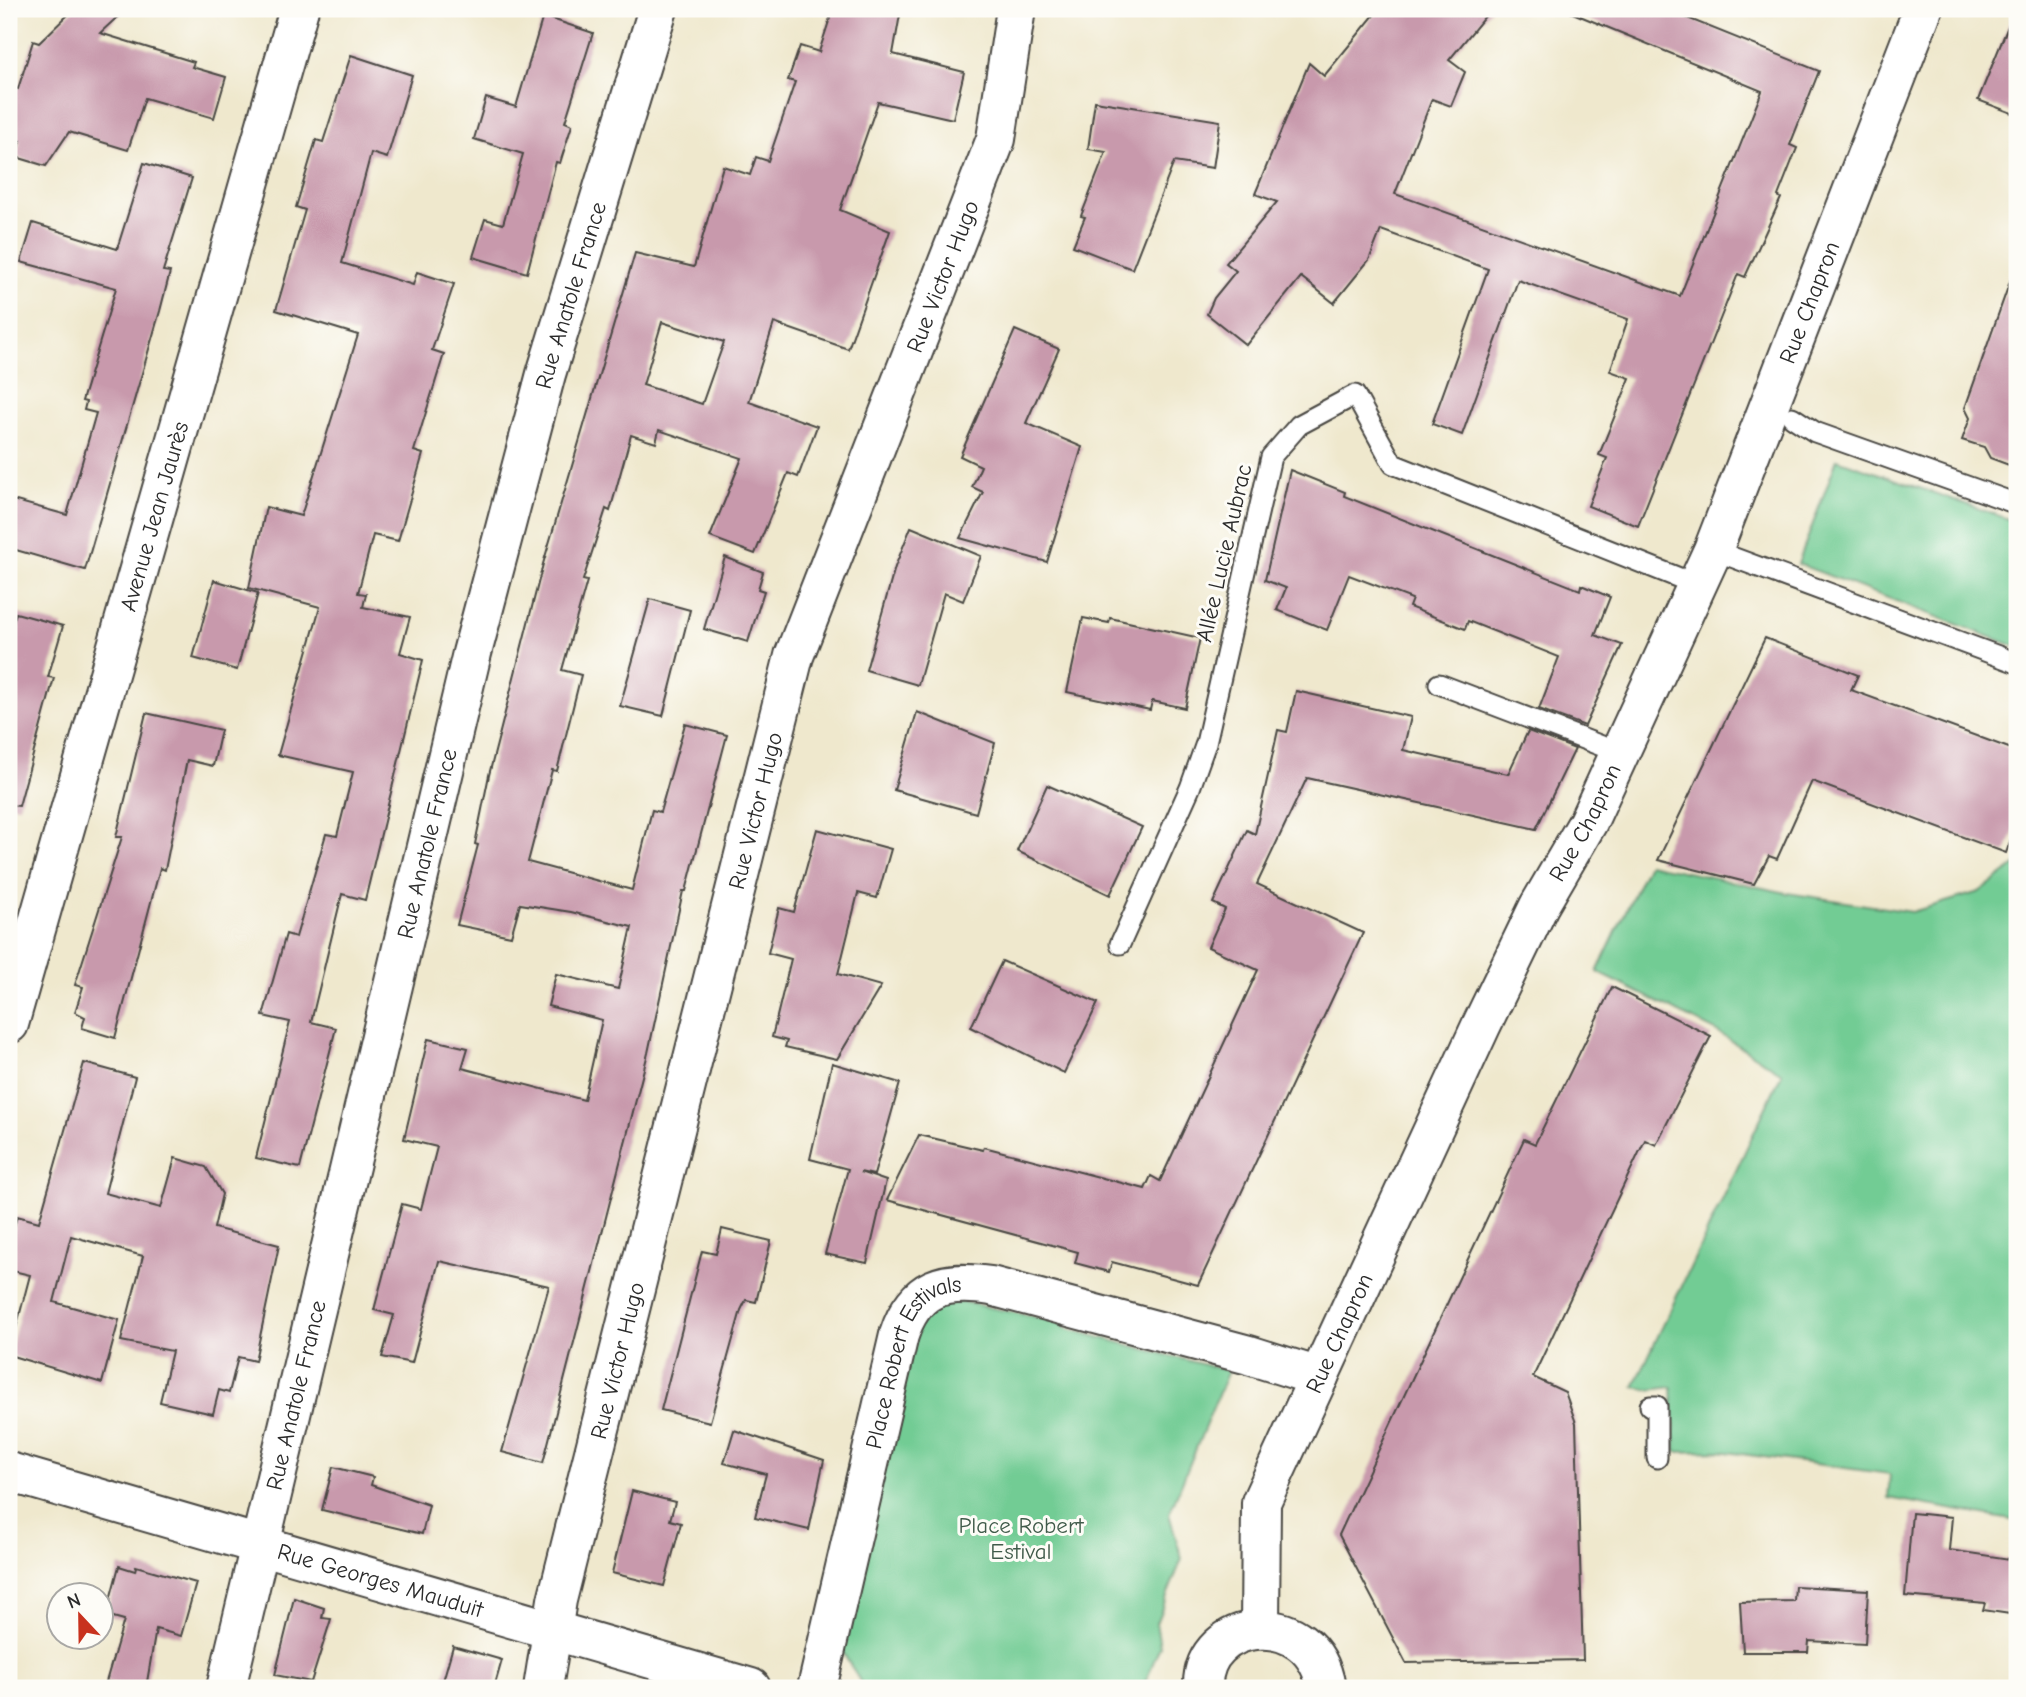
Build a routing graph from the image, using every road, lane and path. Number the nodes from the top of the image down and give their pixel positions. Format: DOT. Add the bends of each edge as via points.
graph roads {
  1 [pos="299,9"];
  2 [pos="659,9"];
  3 [pos="1016,9"];
  4 [pos="1923,9"];
  5 [pos="1792,417"];
  6 [pos="2017,504"];
  7 [pos="1713,550"];
  8 [pos="1698,585"];
  9 [pos="2017,663"];
  10 [pos="1439,684"];
  11 [pos="1620,752"];
  12 [pos="1120,944"];
  13 [pos="9,1024"];
  14 [pos="1319,1377"];
  15 [pos="1650,1406"];
  16 [pos="1657,1458"];
  17 [pos="9,1472"];
  18 [pos="261,1545"];
  19 [pos="1261,1629"];
  20 [pos="552,1630"];
  21 [pos="226,1688"];
  22 [pos="543,1688"];
  23 [pos="751,1688"];
  24 [pos="817,1688"];
  25 [pos="1203,1688"];
  26 [pos="1326,1688"];
  1 -- 13 [label="street, Avenue Jean Jaurès"];
  2 -- 18 [label="street, Rue Anatole France" via="546,374 476,640"];
  3 -- 20 [label="street, Rue Victor Hugo" via="996,139 794,656"];
  4 -- 7 [label="street, Rue Chapron"];
  5 -- 6 [label="lane" via="1815,432"];
  7 -- 8 [label="street, Rue Chapron"];
  7 -- 9 [label="lane"];
  8 -- 11 [label="street, Rue Chapron"];
  8 -- 12 [label="lane, Allée Lucie Aubrac" via="1393,464 1355,395 1299,425 1271,457 1206,743"];
  10 -- 11 [label="lane"];
  11 -- 14 [label="street, Rue Chapron" via="1588,822 1539,906"];
  14 -- 19 [label="street, Rue Chapron" via="1261,1502"];
  14 -- 24 [label="street, Place Robert Estivals" via="991,1286 943,1285 923,1294 908,1312 899,1335"];
  15 -- 16 [label="lane" via="1657,1406"];
  17 -- 18 [label="street, Rue Georges Mauduit"];
  18 -- 20 [label="street, Rue Georges Mauduit"];
  18 -- 21 [label="street, Rue Anatole France"];
  19 -- 25 [label="street" via="1222,1645 1209,1662"];
  19 -- 26 [label="street" via="1298,1638 1322,1668"];
  20 -- 22 [label="street, Rue Victor Hugo"];
  20 -- 23 [label="street, Rue Georges Mauduit"];
}
